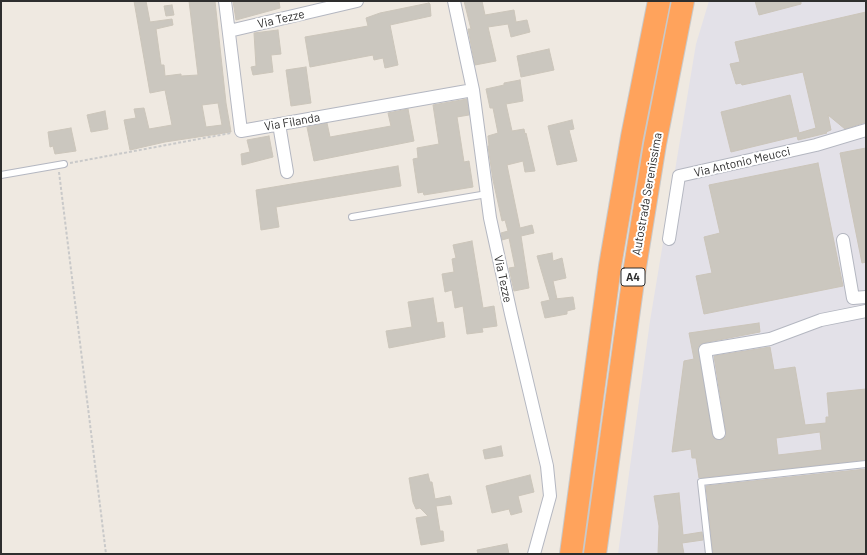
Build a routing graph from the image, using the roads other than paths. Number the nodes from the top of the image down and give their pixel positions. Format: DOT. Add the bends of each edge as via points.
graph roads {
  1 [pos="225,1"];
  2 [pos="357,1"];
  3 [pos="454,1"];
  4 [pos="659,1"];
  5 [pos="683,1"];
  6 [pos="229,31"];
  7 [pos="473,90"];
  8 [pos="278,124"];
  9 [pos="866,130"];
  10 [pos="64,164"];
  11 [pos="287,172"];
  12 [pos="1,175"];
  13 [pos="487,194"];
  14 [pos="352,217"];
  15 [pos="669,239"];
  16 [pos="843,240"];
  17 [pos="866,297"];
  18 [pos="866,311"];
  19 [pos="719,433"];
  20 [pos="866,464"];
  21 [pos="534,554"];
  22 [pos="571,554"];
  23 [pos="595,554"];
  24 [pos="709,554"];
  1 -- 6 [label="street"];
  2 -- 6 [label="street, Via Tezze"];
  3 -- 7 [label="street, Via Tezze"];
  4 -- 22 [label="highway, Autostrada Serenissima / A4" via="610,266"];
  5 -- 23 [label="highway, Autostrada Serenissima / A4" via="656,136 635,267"];
  6 -- 8 [label="street, Via Filanda" via="241,131"];
  7 -- 8 [label="street, Via Filanda"];
  7 -- 13 [label="street, Via Tezze"];
  8 -- 11 [label="street"];
  9 -- 15 [label="street, Via Antonio Meucci" via="816,145 679,176"];
  10 -- 12 [label="lane"];
  13 -- 14 [label="lane"];
  13 -- 21 [label="street, Via Tezze" via="510,314 547,466 550,496"];
  16 -- 17 [label="street" via="853,298"];
  18 -- 19 [label="street" via="821,320 770,339 706,350"];
  20 -- 24 [label="lane" via="701,482"];
}
